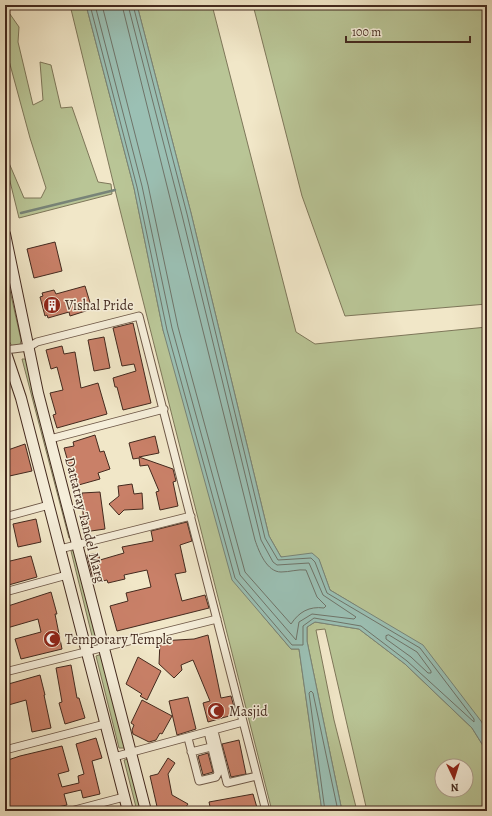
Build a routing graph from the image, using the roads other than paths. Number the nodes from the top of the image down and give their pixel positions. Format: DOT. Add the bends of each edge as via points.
graph roads {
  1 [pos="5,234"];
  2 [pos="29,347"];
  3 [pos="5,350"];
  4 [pos="164,409"];
  5 [pos="50,439"];
  6 [pos="49,506"];
  7 [pos="191,516"];
  8 [pos="5,517"];
  9 [pos="77,545"];
  10 [pos="60,549"];
  11 [pos="67,575"];
  12 [pos="5,592"];
  13 [pos="217,619"];
  14 [pos="104,648"];
  15 [pos="87,652"];
  16 [pos="5,672"];
  17 [pos="243,722"];
  18 [pos="105,724"];
  19 [pos="211,732"];
  20 [pos="188,738"];
  21 [pos="211,747"];
  22 [pos="5,750"];
  23 [pos="130,752"];
  24 [pos="191,752"];
  25 [pos="114,757"];
  26 [pos="257,776"];
  27 [pos="124,797"];
  28 [pos="71,811"];
  29 [pos="128,811"];
  30 [pos="146,811"];
  31 [pos="266,811"];
  1 -- 2 [label="main road, Dattatray Tandel Marg"];
  2 -- 3 [label="street"];
  2 -- 4 [label="street" via="36,342 139,316"];
  2 -- 5 [label="main road, Dattatray Tandel Marg"];
  3 -- 6 [label="main road" via="21,398"];
  4 -- 5 [label="street"];
  4 -- 7 [label="street"];
  5 -- 9 [label="main road, Dattatray Tandel Marg"];
  6 -- 8 [label="street"];
  6 -- 10 [label="main road"];
  7 -- 9 [label="street"];
  7 -- 13 [label="street"];
  9 -- 10 [label="street"];
  9 -- 14 [label="main road, Dattatray Tandel Marg"];
  10 -- 11 [label="main road"];
  11 -- 12 [label="street"];
  11 -- 15 [label="main road"];
  13 -- 14 [label="street"];
  13 -- 17 [label="street"];
  14 -- 15 [label="street"];
  14 -- 23 [label="main road, Dattatray Tandel Marg"];
  15 -- 16 [label="street"];
  15 -- 18 [label="main road"];
  17 -- 19 [label="street"];
  17 -- 26 [label="street"];
  18 -- 22 [label="street"];
  18 -- 25 [label="main road"];
  19 -- 20 [label="street"];
  19 -- 21 [label="street"];
  19 -- 26 [label="street" via="227,783"];
  20 -- 23 [label="street"];
  20 -- 24 [label="street"];
  21 -- 24 [label="street"];
  21 -- 24 [label="street" via="218,776 200,781"];
  23 -- 25 [label="street"];
  23 -- 30 [label="main road, Dattatray Tandel Marg"];
  25 -- 27 [label="main road"];
  26 -- 31 [label="street"];
  27 -- 28 [label="street"];
  27 -- 29 [label="main road"];
}
